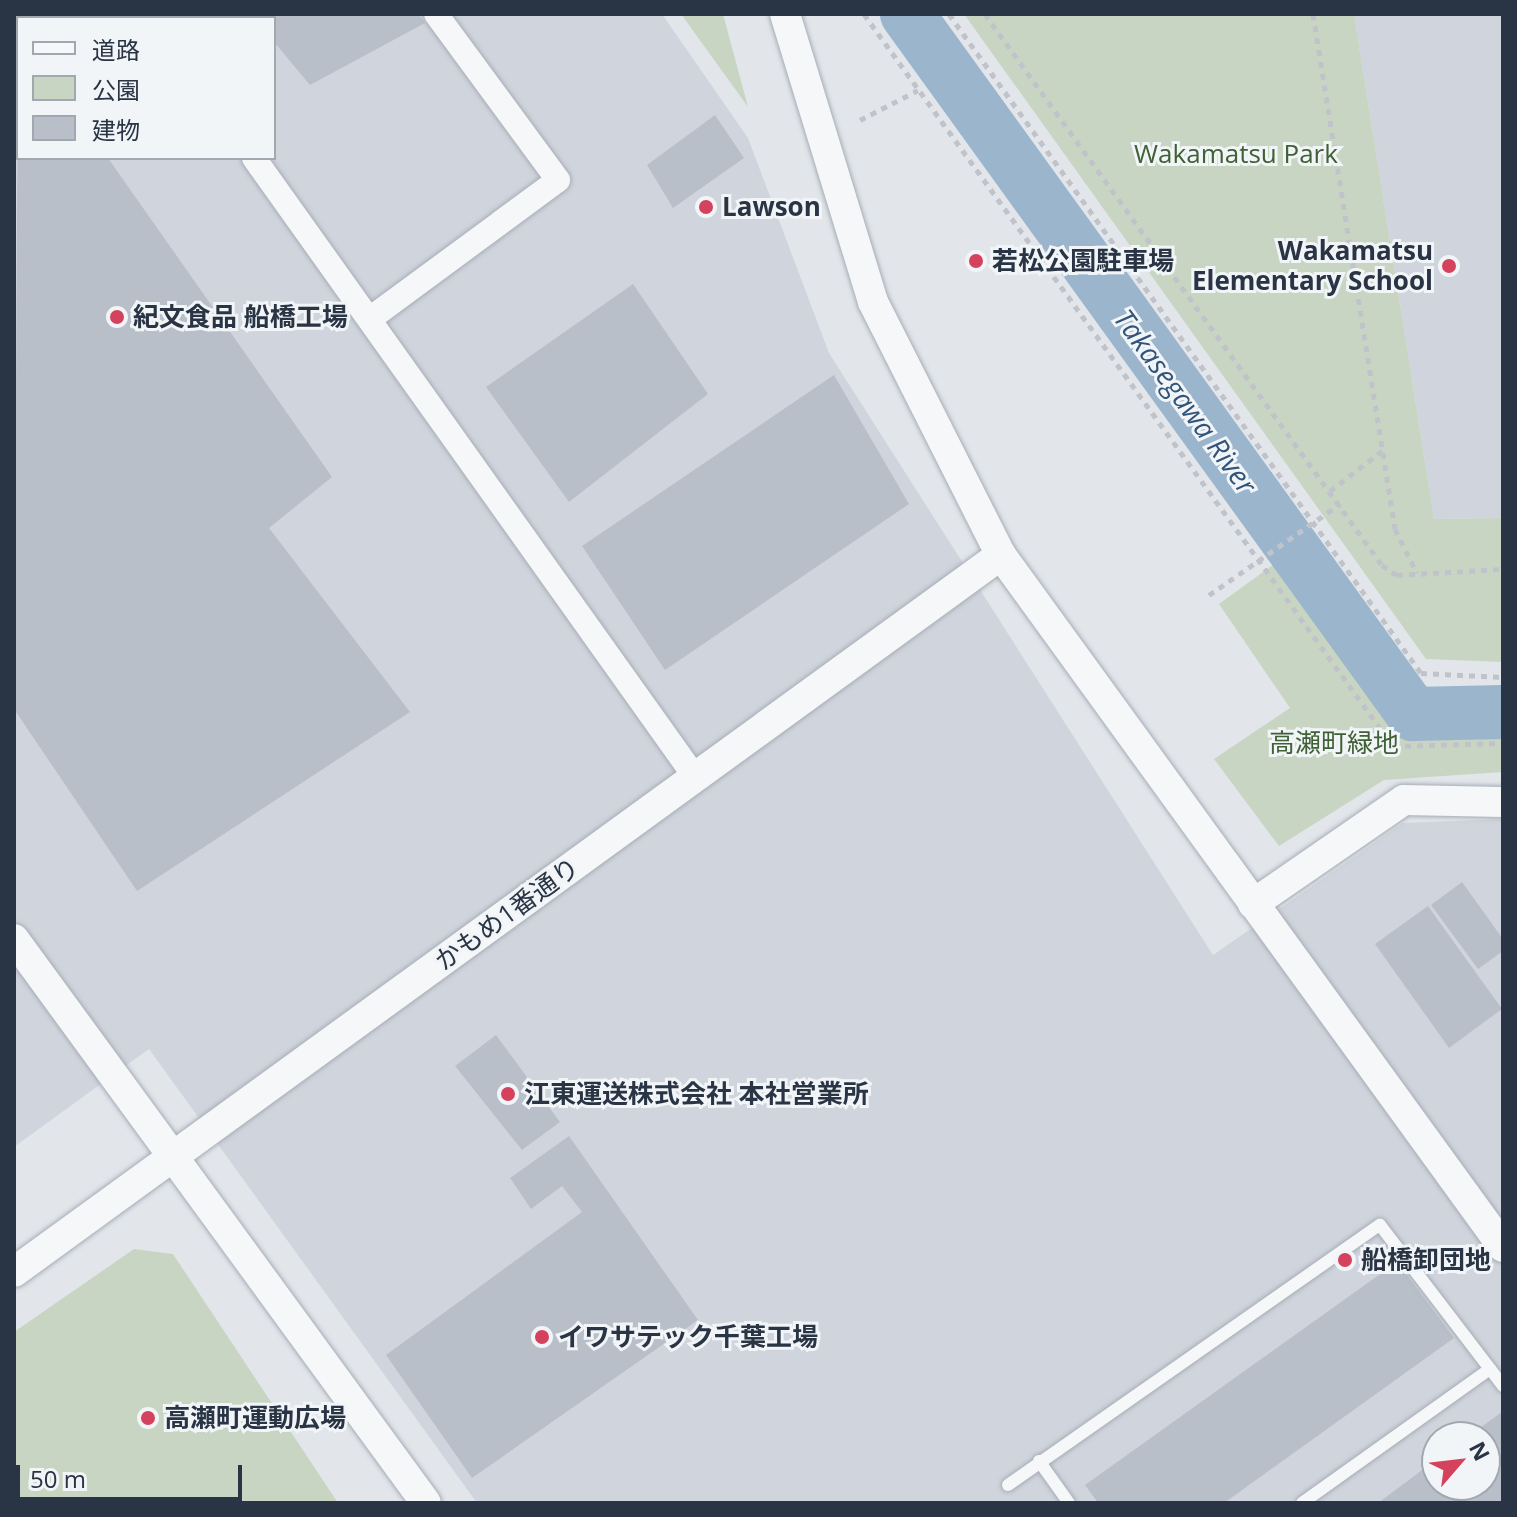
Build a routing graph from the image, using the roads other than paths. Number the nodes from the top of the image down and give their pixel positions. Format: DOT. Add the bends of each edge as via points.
graph roads {
  1 [pos="436,14"];
  2 [pos="785,14"];
  3 [pos="255,160"];
  4 [pos="371,318"];
  5 [pos="1001,555"];
  6 [pos="695,777"];
  7 [pos="1503,802"];
  8 [pos="1253,904"];
  9 [pos="14,939"];
  10 [pos="173,1157"];
  11 [pos="1503,1247"];
  12 [pos="14,1272"];
  13 [pos="1490,1369"];
  14 [pos="1503,1386"];
  15 [pos="1039,1461"];
  16 [pos="1008,1485"];
  17 [pos="426,1503"];
  18 [pos="1069,1503"];
  19 [pos="1302,1503"];
  1 -- 4 [label="street" via="558,180"];
  2 -- 5 [label="street" via="873,302"];
  3 -- 4 [label="street"];
  4 -- 6 [label="street"];
  5 -- 6 [label="street, かもめ1番通り"];
  5 -- 8 [label="street"];
  6 -- 10 [label="street, かもめ1番通り"];
  7 -- 8 [label="street" via="1404,800"];
  8 -- 11 [label="street"];
  9 -- 10 [label="street"];
  10 -- 12 [label="street, かもめ1番通り"];
  10 -- 17 [label="street"];
  13 -- 14 [label="lane"];
  13 -- 15 [label="lane" via="1380,1225"];
  13 -- 19 [label="lane"];
  15 -- 16 [label="lane"];
  15 -- 18 [label="lane"];
}
